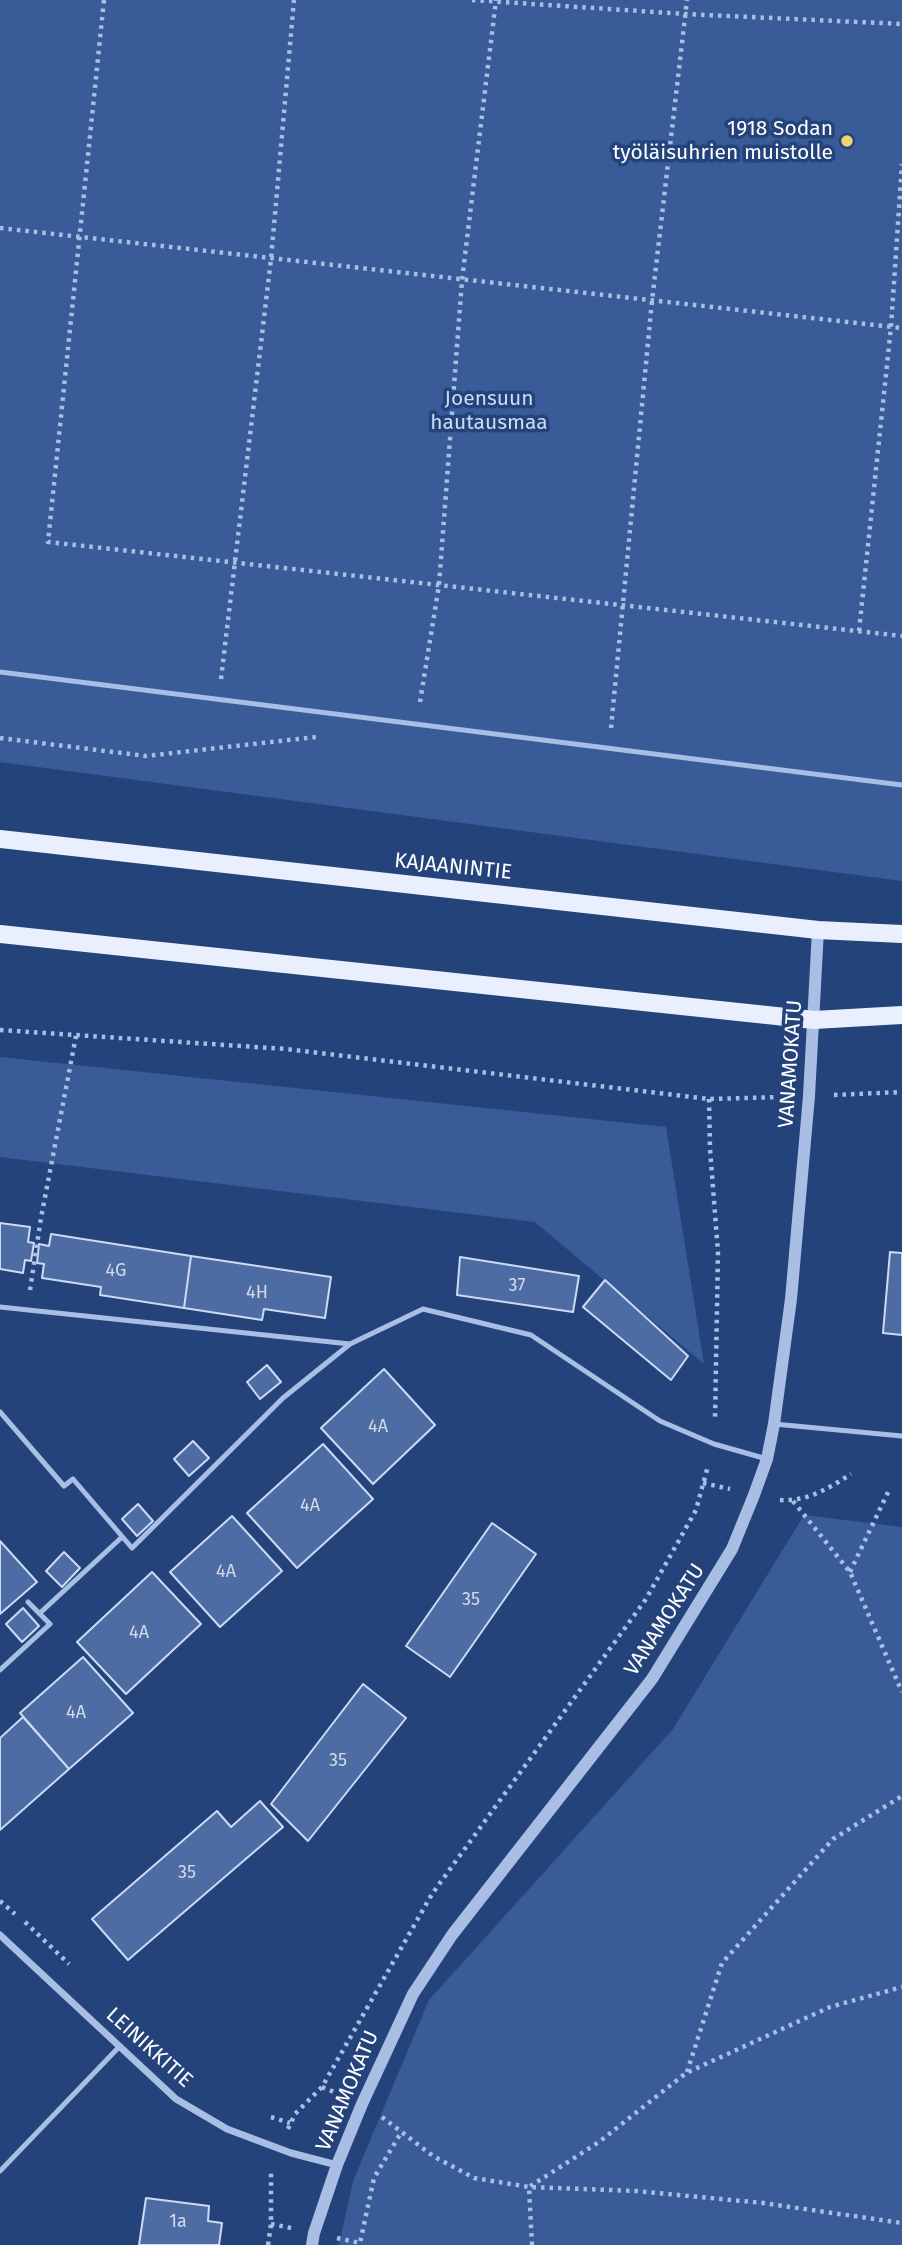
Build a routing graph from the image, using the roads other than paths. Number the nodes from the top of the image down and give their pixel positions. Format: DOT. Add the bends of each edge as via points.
graph roads {
  1 [pos="0,673"];
  2 [pos="902,785"];
  3 [pos="0,839"];
  4 [pos="818,930"];
  5 [pos="0,934"];
  6 [pos="902,934"];
  7 [pos="902,1015"];
  8 [pos="814,1020"];
  9 [pos="0,1307"];
  10 [pos="350,1343"];
  11 [pos="0,1412"];
  12 [pos="774,1424"];
  13 [pos="902,1436"];
  14 [pos="767,1459"];
  15 [pos="122,1537"];
  16 [pos="28,1602"];
  17 [pos="40,1613"];
  18 [pos="0,1670"];
  19 [pos="0,1935"];
  20 [pos="119,2047"];
  21 [pos="337,2165"];
  22 [pos="0,2171"];
  23 [pos="312,2245"];
  1 -- 2 [label="lane"];
  3 -- 4 [label="main road, KAJAANINTIE"];
  4 -- 6 [label="main road, KAJAANINTIE"];
  4 -- 8 [label="street, VANAMOKATU"];
  5 -- 8 [label="main road"];
  7 -- 8 [label="main road"];
  8 -- 12 [label="street, VANAMOKATU" via="791,1299"];
  9 -- 10 [label="lane"];
  10 -- 14 [label="lane" via="423,1309 531,1335 660,1421 714,1444"];
  10 -- 15 [label="lane" via="283,1398 132,1548"];
  11 -- 15 [label="lane" via="64,1486 73,1479"];
  12 -- 13 [label="lane"];
  12 -- 14 [label="street, VANAMOKATU"];
  14 -- 21 [label="street, VANAMOKATU" via="732,1549 652,1679 452,1935 413,1994"];
  15 -- 17 [label="lane"];
  16 -- 17 [label="lane"];
  17 -- 18 [label="lane" via="50,1624"];
  19 -- 20 [label="street, LEINIKKITIE"];
  20 -- 21 [label="street, LEINIKKITIE" via="176,2099 227,2129"];
  20 -- 22 [label="lane"];
  21 -- 23 [label="street, VANAMOKATU"];
}
